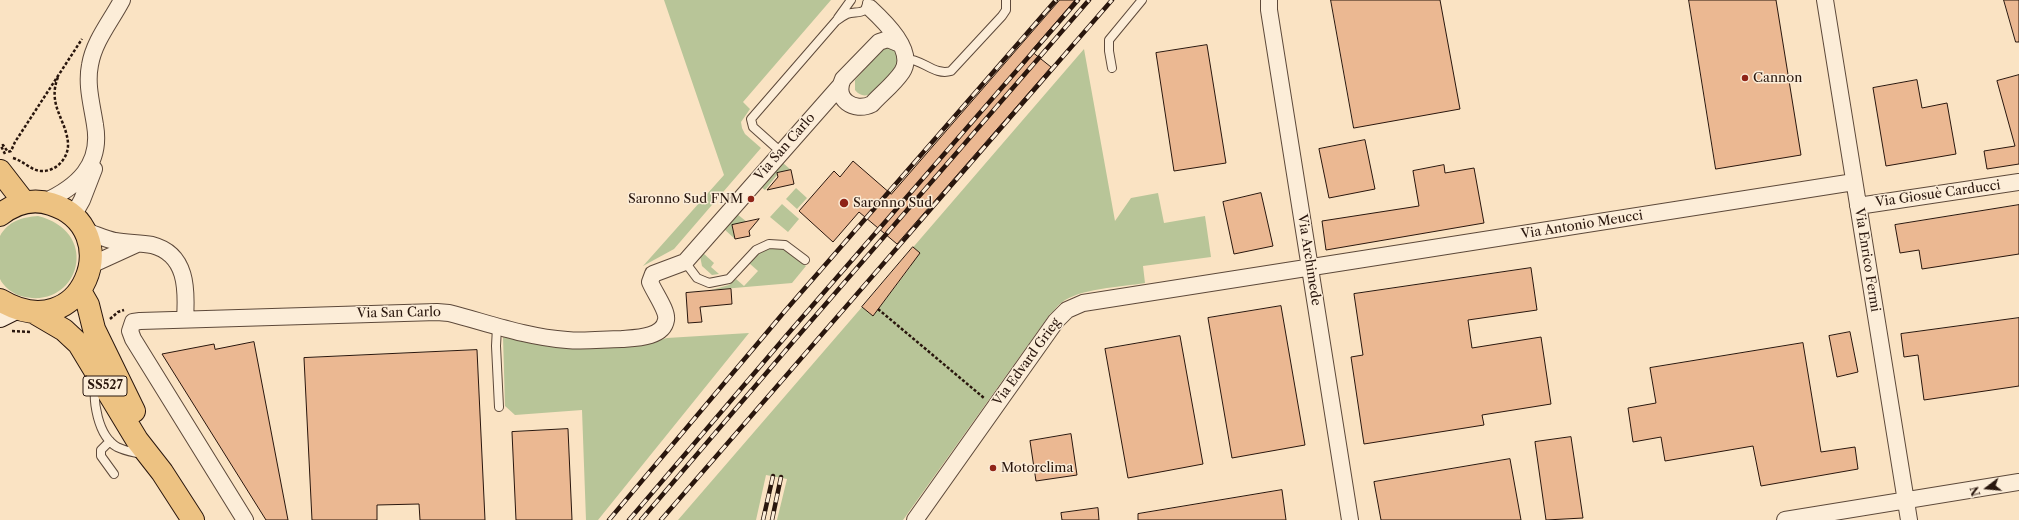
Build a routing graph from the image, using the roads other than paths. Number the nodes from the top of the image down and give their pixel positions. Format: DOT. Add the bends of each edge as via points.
graph roads {
  1 [pos="851,0"];
  2 [pos="1006,0"];
  3 [pos="1142,0"];
  4 [pos="1269,0"];
  5 [pos="1825,0"];
  6 [pos="121,3"];
  7 [pos="867,8"];
  8 [pos="836,21"];
  9 [pos="875,44"];
  10 [pos="900,44"];
  11 [pos="906,58"];
  12 [pos="1112,68"];
  13 [pos="840,86"];
  14 [pos="850,105"];
  15 [pos="820,106"];
  16 [pos="781,152"];
  17 [pos="4,161"];
  18 [pos="1854,182"];
  19 [pos="2019,182"];
  20 [pos="34,202"];
  21 [pos="1858,206"];
  22 [pos="0,215"];
  23 [pos="79,224"];
  24 [pos="137,244"];
  25 [pos="805,260"];
  26 [pos="686,262"];
  27 [pos="90,265"];
  28 [pos="1310,267"];
  29 [pos="80,291"];
  30 [pos="5,308"];
  31 [pos="35,313"];
  32 [pos="185,319"];
  33 [pos="497,327"];
  34 [pos="94,368"];
  35 [pos="499,407"];
  36 [pos="110,441"];
  37 [pos="156,465"];
  38 [pos="114,474"];
  39 [pos="2019,482"];
  40 [pos="1906,500"];
  41 [pos="193,520"];
  42 [pos="244,520"];
  43 [pos="916,520"];
  44 [pos="1350,520"];
  45 [pos="1785,520"];
  46 [pos="1909,520"];
  1 -- 8 [label="lane"];
  2 -- 11 [label="lane" via="1006,10 1002,16 951,71 938,72 918,60"];
  3 -- 12 [label="lane" via="1109,40"];
  4 -- 28 [label="street, Via Archimede"];
  5 -- 18 [label="street, Via Enrico Fermi"];
  6 -- 20 [label="street" via="100,36 90,63 88,84 96,138 90,165 74,186 63,193"];
  6 -- 23 [label="street" via="108,29 96,68 102,127 101,152 82,200"];
  7 -- 8 [label="lane" via="847,14"];
  7 -- 9 [label="street"];
  7 -- 10 [label="street" via="884,22"];
  8 -- 16 [label="lane" via="751,119 753,127"];
  9 -- 10 [label="street" via="888,40"];
  9 -- 13 [label="street, Via San Carlo" via="843,79"];
  10 -- 11 [label="street"];
  11 -- 14 [label="street, Via San Carlo" via="902,71 872,104 856,108"];
  13 -- 14 [label="street" via="842,96"];
  13 -- 15 [label="street, Via San Carlo"];
  14 -- 15 [label="street, Via San Carlo"];
  15 -- 16 [label="street, Via San Carlo"];
  16 -- 26 [label="street, Via San Carlo"];
  17 -- 20 [label="main road"];
  18 -- 21 [label="street, Via Enrico Fermi"];
  18 -- 28 [label="street, Via Antonio Meucci"];
  19 -- 21 [label="street, Via Giosuè Carducci"];
  20 -- 22 [label="main road" via="7,209"];
  20 -- 23 [label="main road" via="60,207"];
  21 -- 40 [label="street, Via Enrico Fermi"];
  23 -- 24 [label="street" via="115,241"];
  23 -- 27 [label="main road" via="90,248"];
  24 -- 27 [label="street"];
  24 -- 32 [label="street" via="160,248 177,261 185,279"];
  25 -- 26 [label="lane" via="785,245 769,244 756,250 729,279 709,283 697,278"];
  26 -- 33 [label="street, Via San Carlo" via="656,271 651,277 652,286 667,317 661,329 648,336 629,339 569,340"];
  27 -- 29 [label="main road" via="87,279"];
  28 -- 43 [label="street, Via Edvard Grieg" via="1095,301 1067,310 1056,321"];
  28 -- 44 [label="street, Via Archimede"];
  29 -- 31 [label="main road" via="60,307 48,312"];
  29 -- 37 [label="main road, SS527" via="88,305 94,329"];
  30 -- 31 [label="main road"];
  31 -- 34 [label="main road, SS527" via="71,336 86,353"];
  32 -- 33 [label="street, Via San Carlo" via="437,312"];
  32 -- 42 [label="street, Via San Carlo" via="136,321 131,325 131,335"];
  33 -- 35 [label="lane"];
  34 -- 36 [label="lane" via="99,419"];
  34 -- 37 [label="main road, SS527" via="137,440"];
  36 -- 37 [label="lane"];
  36 -- 38 [label="lane" via="101,450 101,456"];
  37 -- 41 [label="main road, SS527"];
  39 -- 40 [label="street"];
  40 -- 45 [label="street"];
  40 -- 46 [label="street, Via Enrico Fermi"];
}
